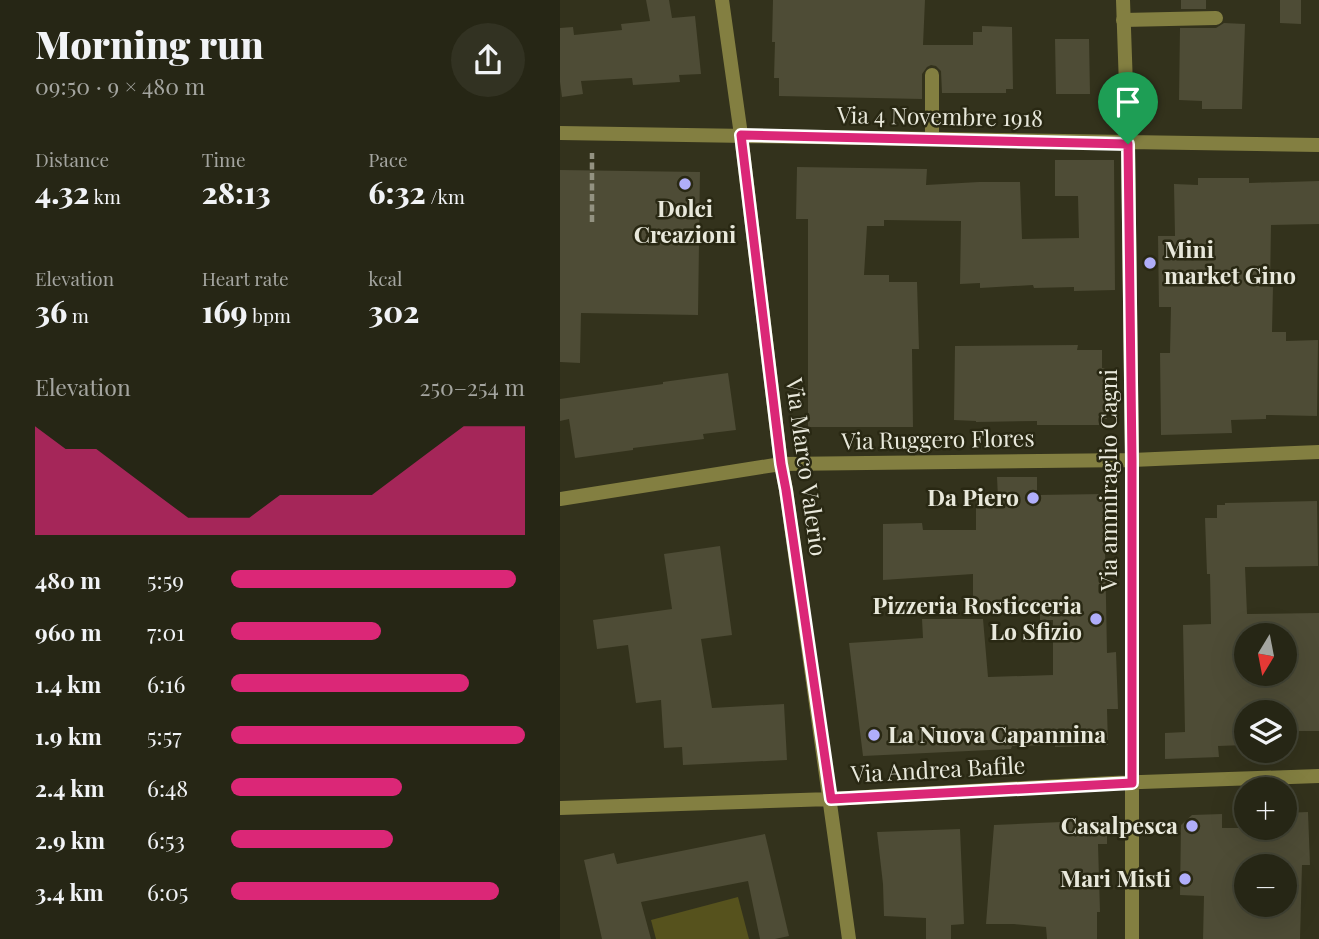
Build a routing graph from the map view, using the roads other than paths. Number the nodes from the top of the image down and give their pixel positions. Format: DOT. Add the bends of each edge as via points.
graph roads {
  1 [pos="722,0"];
  2 [pos="1123,0"];
  3 [pos="1216,18"];
  4 [pos="1124,20"];
  5 [pos="932,75"];
  6 [pos="560,133"];
  7 [pos="741,135"];
  8 [pos="932,139"];
  9 [pos="1128,144"];
  10 [pos="1319,145"];
  11 [pos="1319,452"];
  12 [pos="1132,460"];
  13 [pos="781,464"];
  14 [pos="560,499"];
  15 [pos="1319,776"];
  16 [pos="1132,783"];
  17 [pos="831,799"];
  18 [pos="560,808"];
  19 [pos="849,939"];
  20 [pos="1132,939"];
  1 -- 7 [label="street, Via Marco Valerio"];
  2 -- 4 [label="street, Via ammiraglio Cagni"];
  3 -- 4 [label="street"];
  4 -- 9 [label="street, Via ammiraglio Cagni"];
  5 -- 8 [label="street"];
  6 -- 7 [label="street, Via 4 Novembre 1918"];
  7 -- 8 [label="street, Via 4 Novembre 1918"];
  7 -- 13 [label="street, Via Marco Valerio"];
  8 -- 9 [label="street, Via 4 Novembre 1918"];
  9 -- 10 [label="street, Via 4 Novembre 1918"];
  9 -- 12 [label="street, Via ammiraglio Cagni"];
  11 -- 12 [label="street, Via Ruggero Flores"];
  12 -- 13 [label="street, Via Ruggero Flores"];
  12 -- 16 [label="street, Via ammiraglio Cagni"];
  13 -- 14 [label="street, Via Ruggero Flores"];
  13 -- 17 [label="street, Via Marco Valerio"];
  15 -- 16 [label="street, Via Andrea Bafile"];
  16 -- 17 [label="street, Via Andrea Bafile"];
  16 -- 20 [label="street, Via ammiraglio Cagni"];
  17 -- 18 [label="street, Via Andrea Bafile"];
  17 -- 19 [label="street, Via Marco Valerio"];
}
